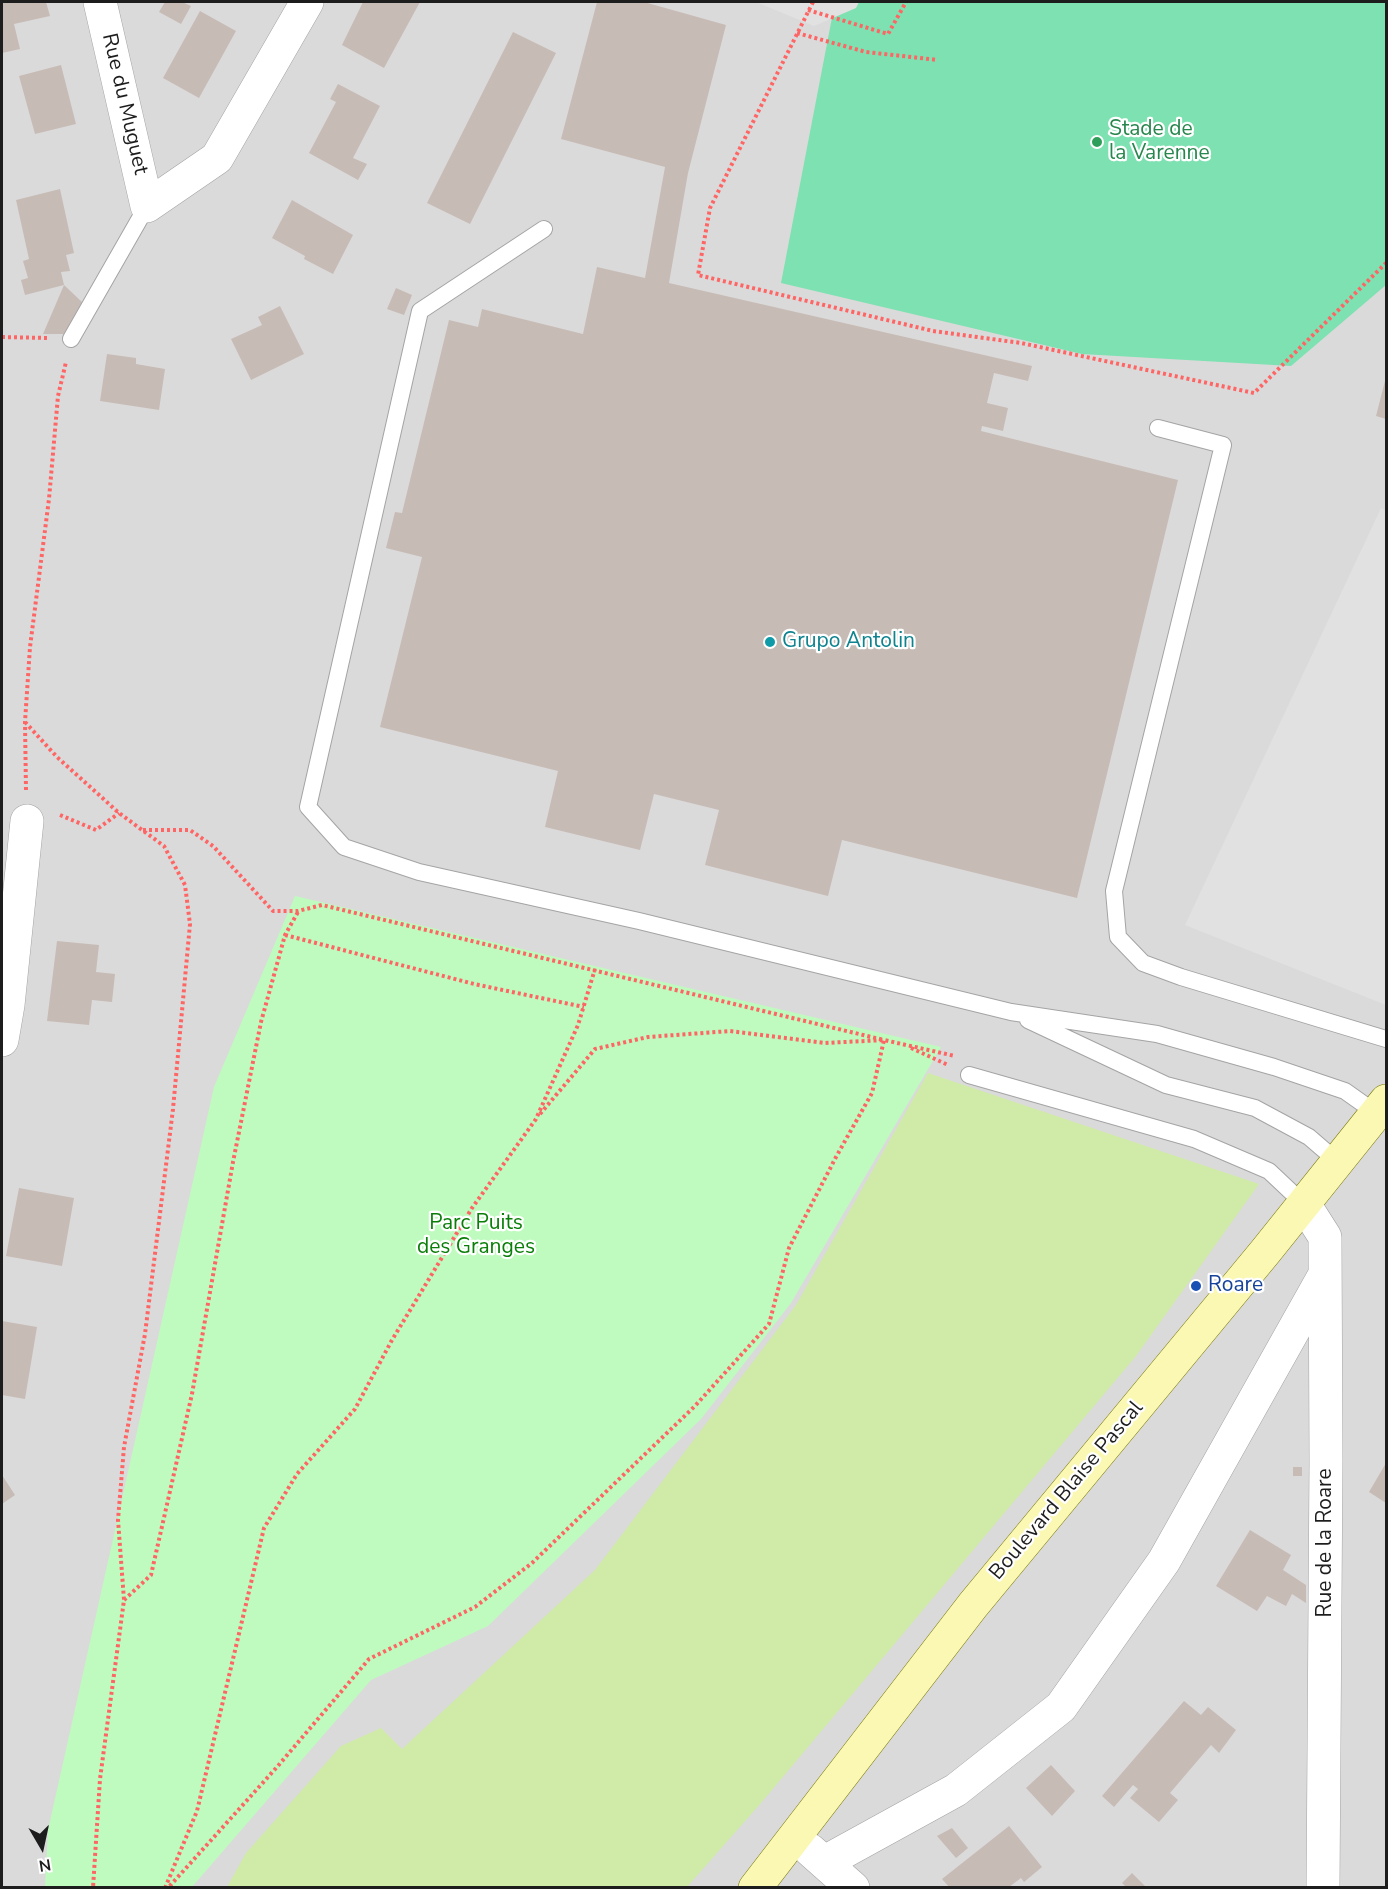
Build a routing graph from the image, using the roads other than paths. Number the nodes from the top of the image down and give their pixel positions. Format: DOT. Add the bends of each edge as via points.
graph roads {
  1 [pos="100,2"];
  2 [pos="307,2"];
  3 [pos="147,206"];
  4 [pos="544,229"];
  5 [pos="71,339"];
  6 [pos="1158,428"];
  7 [pos="27,821"];
  8 [pos="1011,1012"];
  9 [pos="1386,1039"];
  10 [pos="2,1040"];
  11 [pos="969,1075"];
  12 [pos="1381,1107"];
  13 [pos="1338,1162"];
  14 [pos="1304,1204"];
  15 [pos="1324,1276"];
  16 [pos="794,1839"];
  17 [pos="825,1862"];
  18 [pos="755,1887"];
  19 [pos="853,1887"];
  20 [pos="1323,1887"];
  1 -- 3 [label="street, Rue du Muguet"];
  2 -- 3 [label="street" via="217,158"];
  3 -- 5 [label="lane"];
  4 -- 8 [label="lane" via="420,311 308,807 344,847 419,872"];
  6 -- 9 [label="lane" via="1222,445 1114,891 1118,937 1143,963"];
  7 -- 10 [label="street"];
  8 -- 12 [label="lane" via="1157,1034 1274,1067"];
  8 -- 13 [label="lane" via="1166,1085 1255,1108 1309,1137"];
  11 -- 14 [label="lane" via="1194,1139 1269,1171"];
  12 -- 13 [label="main road, Boulevard Blaise Pascal"];
  13 -- 14 [label="main road, Boulevard Blaise Pascal"];
  14 -- 15 [label="street, Rue de la Roare" via="1325,1237"];
  14 -- 16 [label="main road, Boulevard Blaise Pascal" via="973,1605"];
  15 -- 17 [label="street" via="1164,1562 1061,1707 956,1790"];
  15 -- 20 [label="street, Rue de la Roare"];
  16 -- 17 [label="street"];
  16 -- 18 [label="main road, Boulevard Blaise Pascal"];
  17 -- 19 [label="street"];
}
